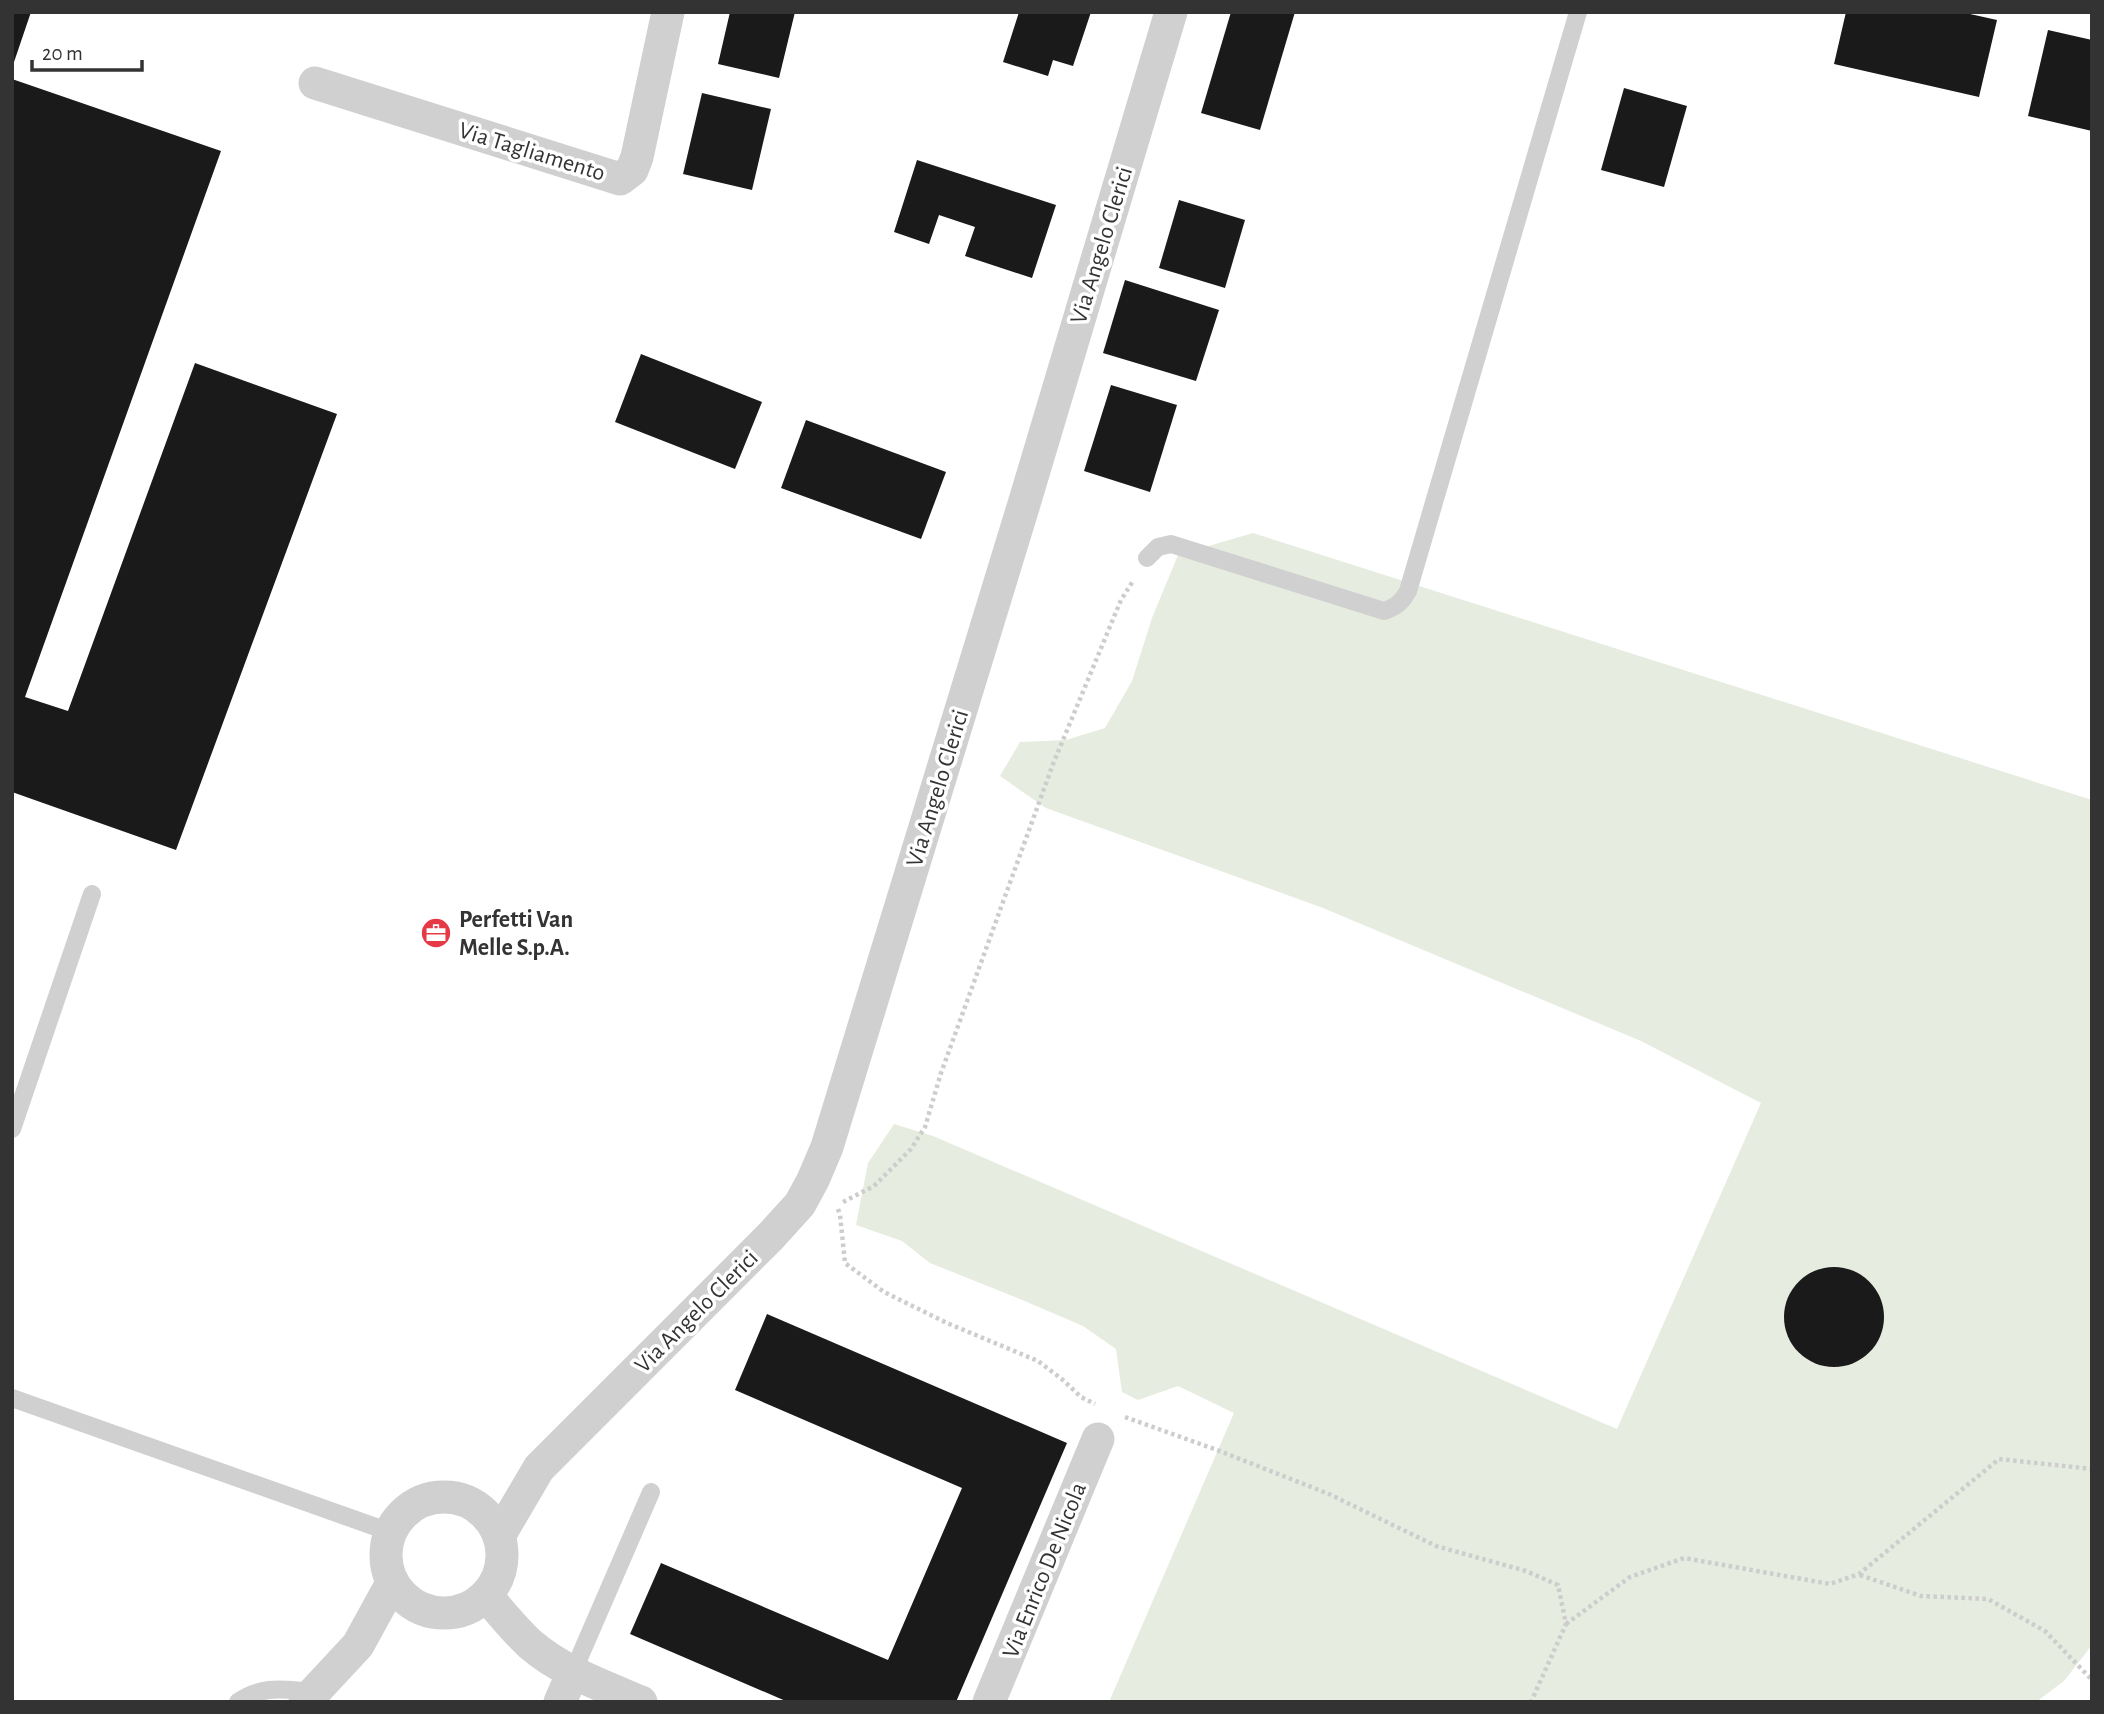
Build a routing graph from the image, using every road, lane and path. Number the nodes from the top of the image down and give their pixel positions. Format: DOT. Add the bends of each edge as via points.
graph roads {
  1 [pos="668,12"];
  2 [pos="1171,12"];
  3 [pos="1578,12"];
  4 [pos="315,83"];
  5 [pos="1147,558"];
  6 [pos="92,894"];
  7 [pos="12,1129"];
  8 [pos="12,1398"];
  9 [pos="1103,1425"];
  10 [pos="539,1468"];
  11 [pos="2092,1469"];
  12 [pos="651,1492"];
  13 [pos="470,1502"];
  14 [pos="390,1532"];
  15 [pos="499,1536"];
  16 [pos="1859,1574"];
  17 [pos="392,1583"];
  18 [pos="486,1595"];
  19 [pos="425,1611"];
  20 [pos="1566,1623"];
  21 [pos="358,1645"];
  22 [pos="2092,1680"];
  23 [pos="566,1687"];
  24 [pos="309,1697"];
  25 [pos="238,1702"];
  26 [pos="641,1702"];
  27 [pos="989,1702"];
  28 [pos="1531,1702"];
  1 -- 4 [label="street, Via Tagliamento" via="638,157 632,170 620,178"];
  2 -- 10 [label="street, Via Angelo Clerici" via="827,1147 813,1180 800,1204 771,1236"];
  3 -- 5 [label="lane" via="1402,602 1384,611 1171,544 1158,547"];
  5 -- 9 [label="path" via="1121,600 1053,764 925,1127 911,1149 874,1186 836,1205 845,1263 884,1292 1038,1361 1081,1397"];
  6 -- 7 [label="lane"];
  8 -- 14 [label="lane"];
  9 -- 20 [label="path" via="1217,1450 1329,1494 1436,1546 1526,1571 1558,1586"];
  9 -- 27 [label="street, Via Enrico De Nicola"];
  10 -- 13 [label="street, Via Angelo Clerici"];
  10 -- 15 [label="street, Via Angelo Clerici"];
  11 -- 16 [label="path" via="1999,1459"];
  12 -- 23 [label="lane"];
  13 -- 14 [label="street" via="452,1496 433,1497 400,1516"];
  13 -- 15 [label="street" via="483,1511"];
  14 -- 17 [label="street" via="385,1549"];
  15 -- 18 [label="street" via="501,1567"];
  16 -- 20 [label="path" via="1830,1584 1684,1558 1630,1577"];
  16 -- 22 [label="path" via="1921,1596 1988,1599 2045,1631"];
  17 -- 19 [label="street" via="412,1605"];
  17 -- 21 [label="street"];
  18 -- 19 [label="street" via="458,1612"];
  18 -- 23 [label="street"];
  19 -- 21 [label="street"];
  20 -- 28 [label="path"];
  21 -- 24 [label="street"];
  23 -- 26 [label="street"];
  24 -- 25 [label="lane" via="270,1689"];
}
